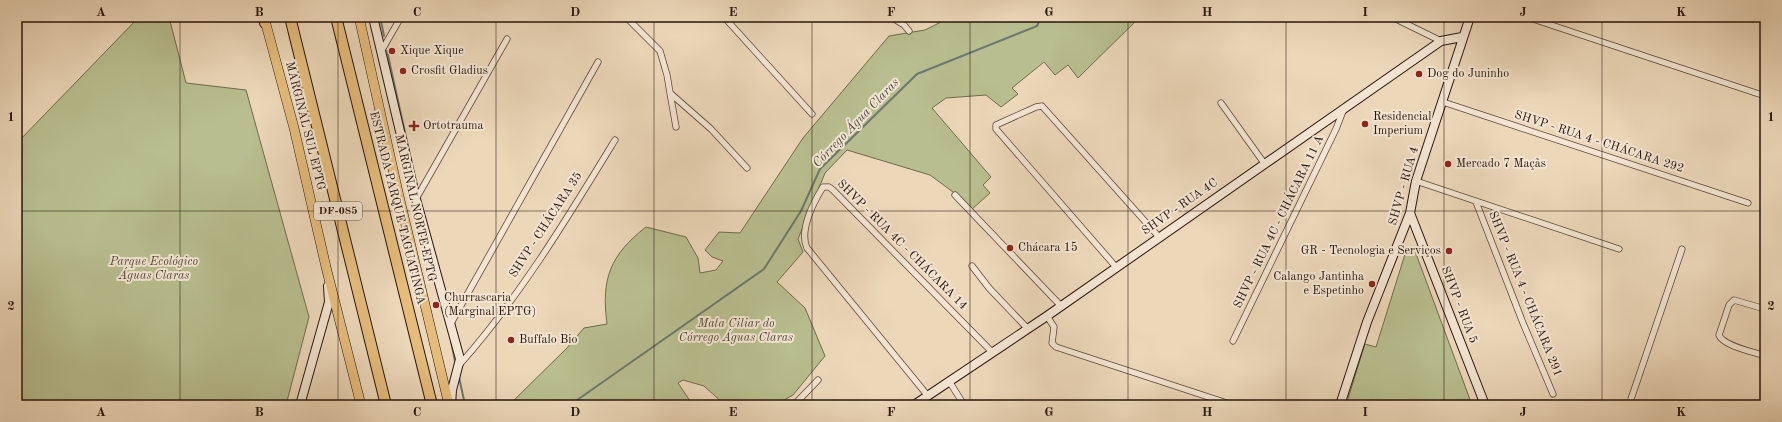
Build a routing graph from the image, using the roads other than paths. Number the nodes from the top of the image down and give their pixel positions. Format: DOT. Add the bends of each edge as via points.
graph roads {
  1 [pos="290,17"];
  2 [pos="336,17"];
  3 [pos="359,17"];
  4 [pos="373,17"];
  5 [pos="401,17"];
  6 [pos="626,17"];
  7 [pos="724,17"];
  8 [pos="891,17"];
  9 [pos="1392,17"];
  10 [pos="1470,17"];
  11 [pos="1526,17"];
  12 [pos="265,19"];
  13 [pos="909,31"];
  14 [pos="1462,37"];
  15 [pos="507,39"];
  16 [pos="1441,41"];
  17 [pos="382,50"];
  18 [pos="598,62"];
  19 [pos="670,93"];
  20 [pos="1765,96"];
  21 [pos="1443,102"];
  22 [pos="1221,103"];
  23 [pos="1343,111"];
  24 [pos="812,114"];
  25 [pos="676,127"];
  26 [pos="615,140"];
  27 [pos="1264,163"];
  28 [pos="747,168"];
  29 [pos="1416,181"];
  30 [pos="955,195"];
  31 [pos="416,199"];
  32 [pos="1476,202"];
  33 [pos="1748,203"];
  34 [pos="1410,213"];
  35 [pos="1159,237"];
  36 [pos="1619,249"];
  37 [pos="1682,249"];
  38 [pos="972,266"];
  39 [pos="1116,266"];
  40 [pos="326,267"];
  41 [pos="1061,306"];
  42 [pos="1765,309"];
  43 [pos="1047,316"];
  44 [pos="450,325"];
  45 [pos="1028,329"];
  46 [pos="1234,341"];
  47 [pos="992,352"];
  48 [pos="1765,356"];
  49 [pos="461,363"];
  50 [pos="818,380"];
  51 [pos="949,381"];
  52 [pos="1553,394"];
  53 [pos="928,396"];
  54 [pos="300,405"];
  55 [pos="361,405"];
  56 [pos="386,405"];
  57 [pos="432,405"];
  58 [pos="450,405"];
  59 [pos="794,405"];
  60 [pos="914,405"];
  61 [pos="964,405"];
  62 [pos="1233,405"];
  63 [pos="1340,405"];
  64 [pos="1485,405"];
  65 [pos="1629,405"];
  1 -- 56 [label="highway, DF-085"];
  2 -- 57 [label="highway, ESTRADA PARQUE TAGUATINGA"];
  3 -- 58 [label="main road, MARGINAL NORTE EPTG"];
  4 -- 17 [label="street"];
  5 -- 17 [label="street"];
  6 -- 19 [label="street" via="660,51"];
  7 -- 24 [label="street"];
  8 -- 13 [label="street"];
  9 -- 16 [label="street"];
  10 -- 14 [label="street, SHVP - RUA 4"];
  11 -- 20 [label="street"];
  12 -- 40 [label="main road, MARGINAL SUL EPTG" via="294,128"];
  14 -- 16 [label="street, SHVP - RUA 4C"];
  14 -- 21 [label="street, SHVP - RUA 4"];
  15 -- 31 [label="street"];
  16 -- 23 [label="street, SHVP - RUA 4C"];
  17 -- 31 [label="street"];
  18 -- 44 [label="street"];
  19 -- 25 [label="street"];
  19 -- 28 [label="street" via="711,129"];
  21 -- 29 [label="street, SHVP - RUA 4"];
  21 -- 33 [label="street, SHVP - RUA 4 - CHÁCARA 292"];
  22 -- 27 [label="street"];
  23 -- 27 [label="street, SHVP - RUA 4C"];
  23 -- 46 [label="street, SHVP - RUA 4C - CHÁCARA 11 A"];
  26 -- 49 [label="street, SHVP - CHÁCARA 35" via="554,239 509,303"];
  27 -- 35 [label="street, SHVP - RUA 4C"];
  29 -- 32 [label="street, SHVP - RUA 4 - CHÁCARA 291"];
  29 -- 34 [label="street, SHVP - RUA 4"];
  30 -- 41 [label="street"];
  31 -- 44 [label="street"];
  32 -- 36 [label="street, SHVP - RUA 4 - CHÁCARA 291"];
  32 -- 52 [label="street, SHVP - RUA 4 - CHÁCARA 291"];
  34 -- 63 [label="street, SHVP - RUA 4" via="1368,322"];
  34 -- 64 [label="street, SHVP - RUA 5"];
  35 -- 39 [label="street, SHVP - RUA 4C"];
  35 -- 39 [label="street" via="1042,106 996,126"];
  37 -- 65 [label="street"];
  38 -- 45 [label="street"];
  39 -- 41 [label="street, SHVP - RUA 4C"];
  40 -- 54 [label="street" via="329,302"];
  40 -- 55 [label="main road, MARGINAL SUL EPTG"];
  41 -- 43 [label="street, SHVP - RUA 4C"];
  42 -- 48 [label="street" via="1734,300 1729,305 1719,335 1727,343"];
  43 -- 45 [label="street, SHVP - RUA 4C"];
  43 -- 62 [label="street" via="1054,327 1052,343 1056,347"];
  44 -- 49 [label="street"];
  45 -- 47 [label="street, SHVP - RUA 4C"];
  47 -- 51 [label="street, SHVP - RUA 4C"];
  47 -- 53 [label="street, SHVP - RUA 4C - CHÁCARA 14" via="833,190 829,187 823,188 817,197 804,234 807,248"];
  49 -- 58 [label="street, SHVP - CHÁCARA 35" via="455,376"];
  50 -- 59 [label="street"];
  51 -- 53 [label="street, SHVP - RUA 4C"];
  51 -- 61 [label="street"];
  53 -- 60 [label="street, SHVP - RUA 4C"];
}
